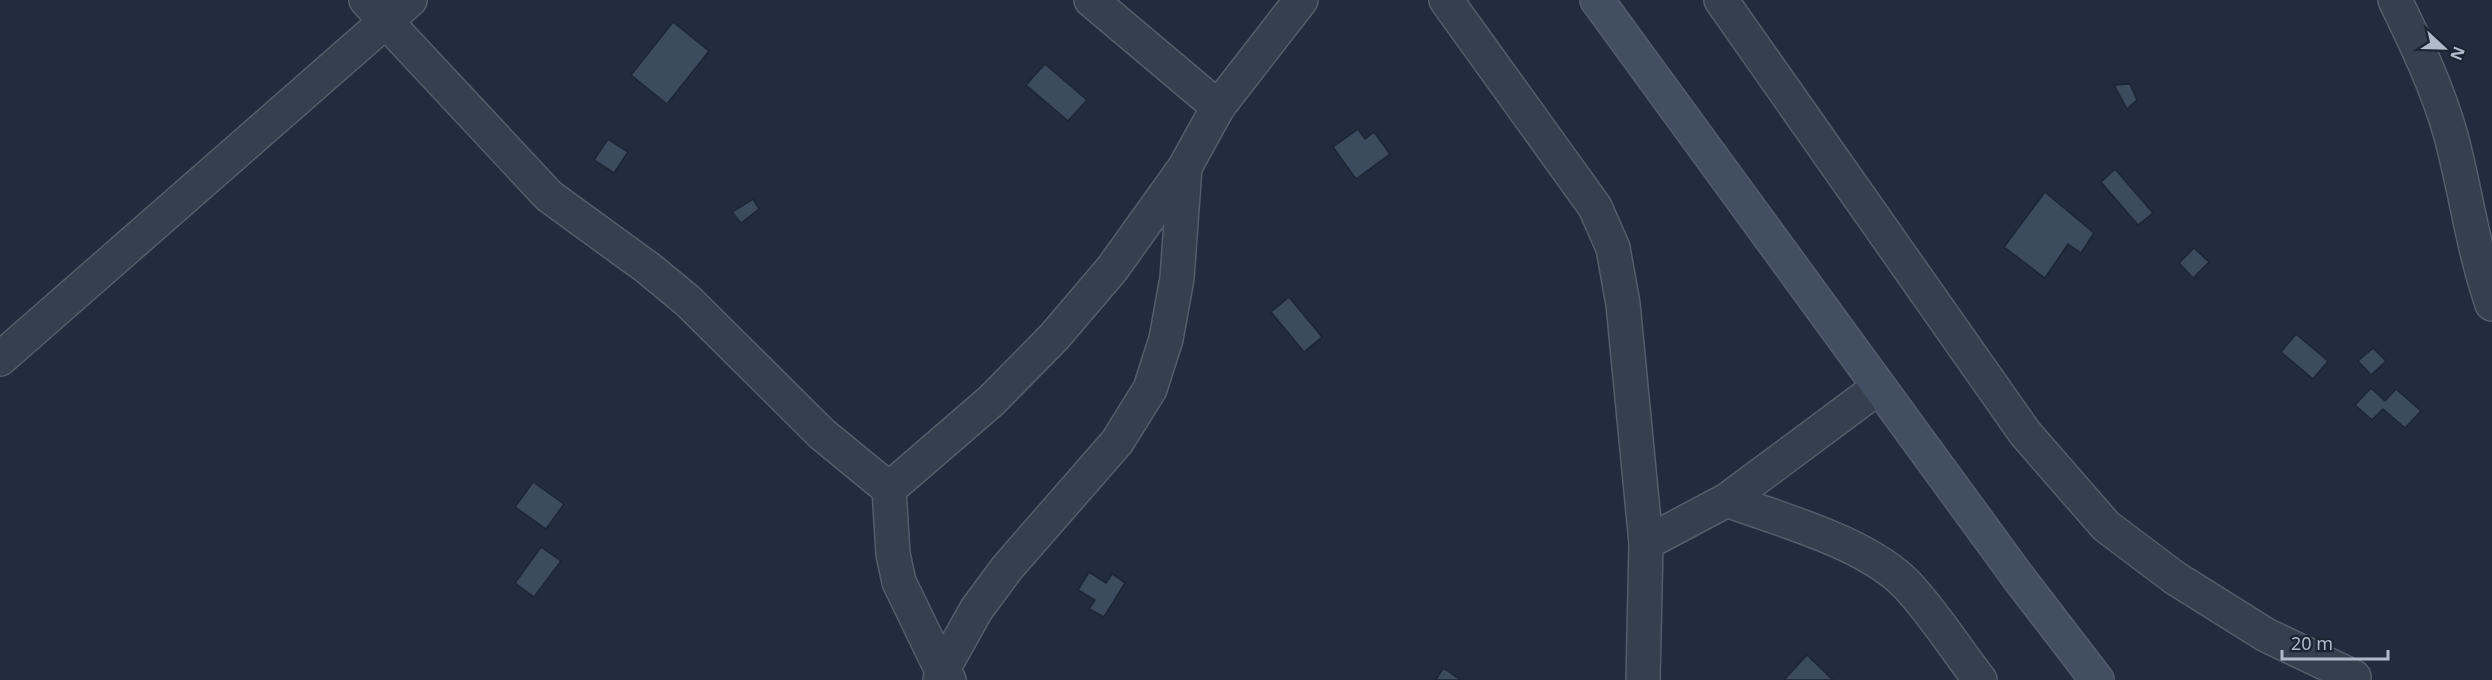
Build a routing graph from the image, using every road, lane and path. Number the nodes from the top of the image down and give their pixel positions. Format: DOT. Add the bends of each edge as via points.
graph roads {
  1 [pos="410,0"];
  2 [pos="1090,0"];
  3 [pos="1301,0"];
  4 [pos="1446,0"];
  5 [pos="1597,0"];
  6 [pos="1721,0"];
  7 [pos="2395,0"];
  8 [pos="375,11"];
  9 [pos="1218,106"];
  10 [pos="1185,167"];
  11 [pos="2492,304"];
  12 [pos="0,359"];
  13 [pos="1879,387"];
  14 [pos="889,489"];
  15 [pos="1727,500"];
  16 [pos="1646,543"];
  17 [pos="944,677"];
  18 [pos="2353,679"];
  19 [pos="1643,680"];
  20 [pos="1980,680"];
  21 [pos="2097,680"];
  1 -- 8 [label="street"];
  2 -- 9 [label="street"];
  3 -- 9 [label="street"];
  4 -- 16 [label="street" via="1594,207 1613,248 1623,304"];
  5 -- 13 [label="main road"];
  6 -- 18 [label="street" via="2025,433 2106,526 2175,579 2266,635"];
  7 -- 11 [label="street" via="2418,47 2450,134 2479,264"];
  8 -- 12 [label="street"];
  8 -- 14 [label="street" via="549,196 688,302 822,434"];
  9 -- 10 [label="street"];
  10 -- 14 [label="street" via="1112,269 1054,338 991,401"];
  10 -- 17 [label="street" via="1177,278 1166,339 1150,389 1117,441 976,610"];
  13 -- 15 [label="street"];
  13 -- 21 [label="main road"];
  14 -- 17 [label="street" via="899,582"];
  15 -- 16 [label="street"];
  15 -- 20 [label="street" via="1871,558 1907,584"];
  16 -- 19 [label="street"];
}
